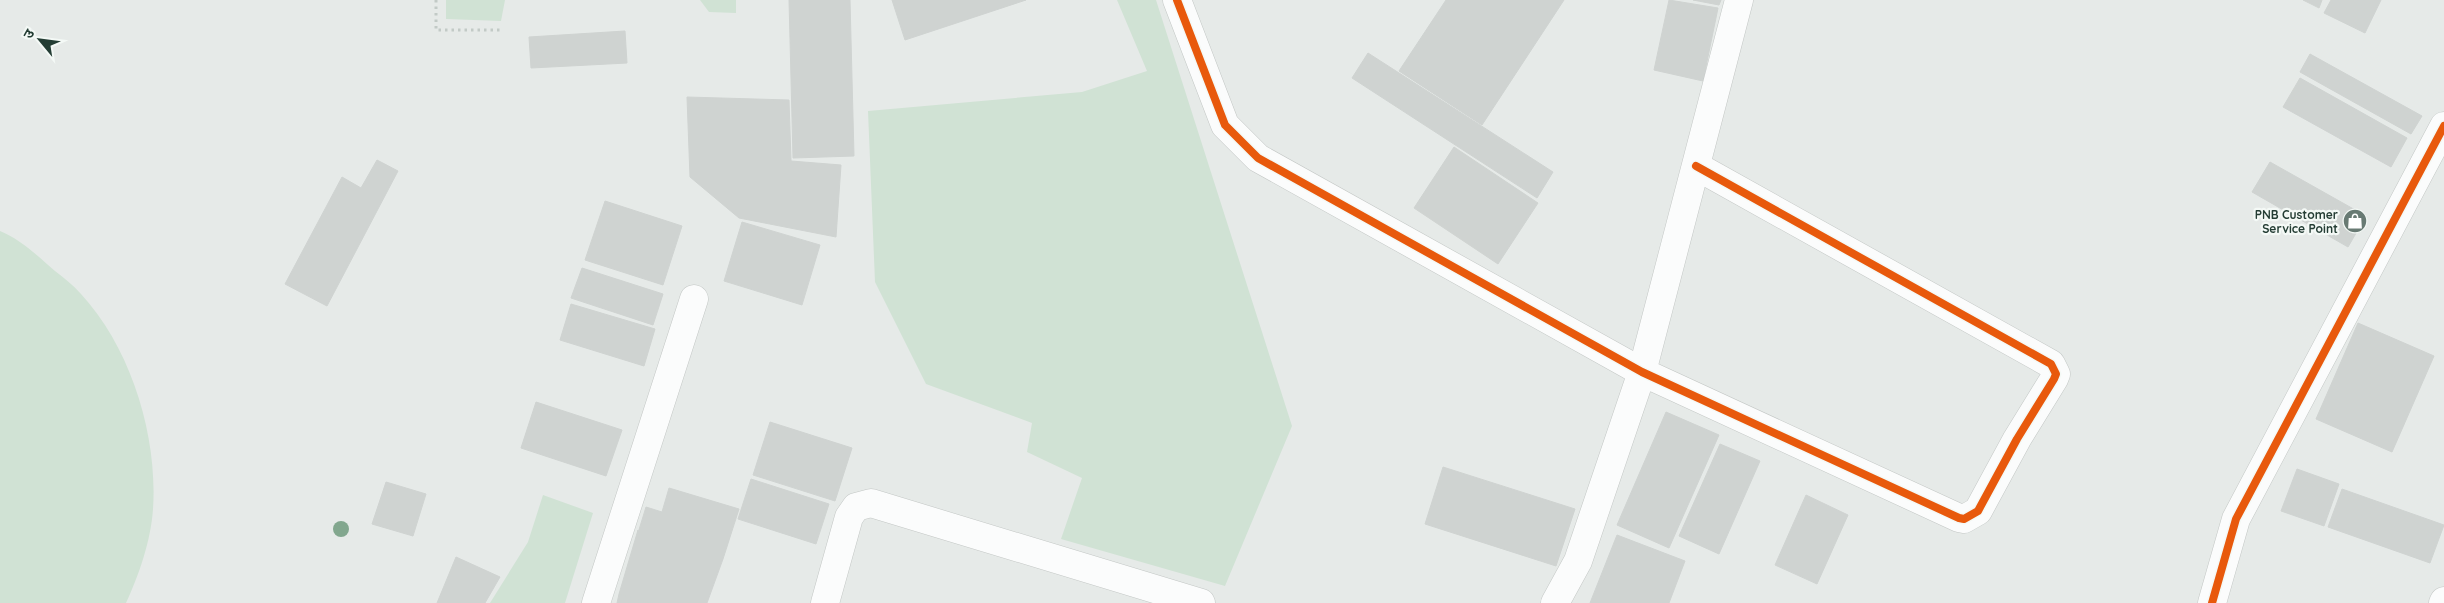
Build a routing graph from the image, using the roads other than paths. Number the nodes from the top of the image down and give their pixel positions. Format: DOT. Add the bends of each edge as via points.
graph roads {
  1 [pos="1177,0"];
  2 [pos="1739,0"];
  3 [pos="2444,126"];
  4 [pos="1696,166"];
  5 [pos="694,299"];
  6 [pos="1642,372"];
  7 [pos="596,603"];
  8 [pos="825,603"];
  9 [pos="1201,603"];
  10 [pos="1555,603"];
  11 [pos="2212,603"];
  1 -- 6 [label="street" via="1225,125 1258,158"];
  2 -- 4 [label="street"];
  3 -- 11 [label="street" via="2236,519"];
  4 -- 6 [label="street"];
  4 -- 6 [label="street" via="2046,361 2056,374 1978,511 1964,519"];
  5 -- 7 [label="street"];
  6 -- 10 [label="street" via="1578,561"];
  8 -- 9 [label="street" via="849,517 856,507 871,503"];
}
